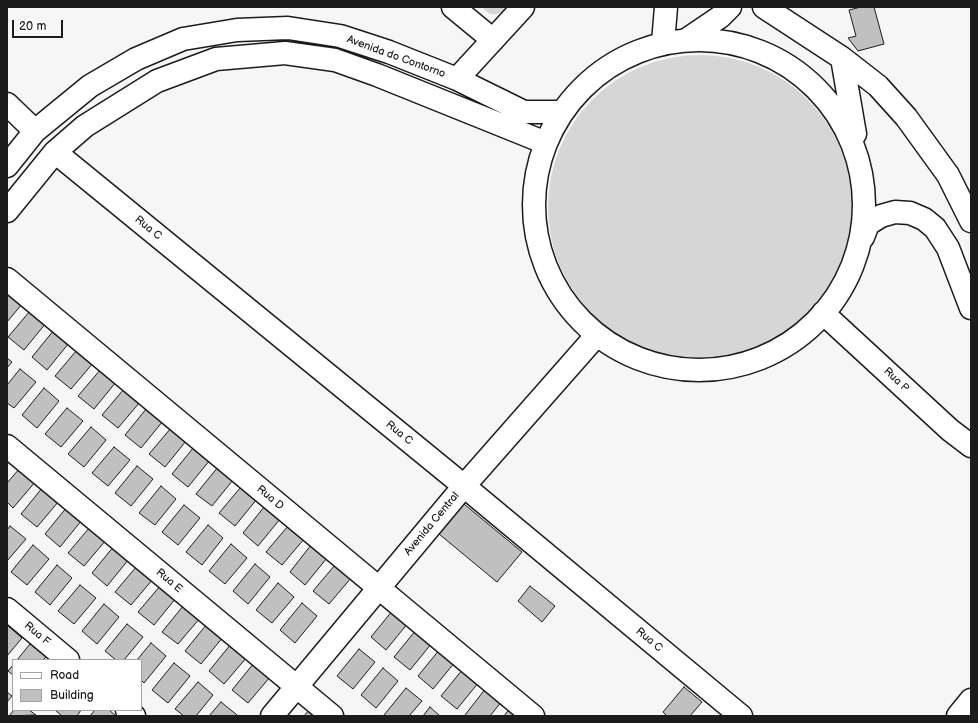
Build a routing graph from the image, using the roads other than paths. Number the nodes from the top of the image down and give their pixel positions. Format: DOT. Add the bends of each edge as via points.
graph roads {
  1 [pos="452,7"];
  2 [pos="523,7"];
  3 [pos="666,7"];
  4 [pos="730,7"];
  5 [pos="764,7"];
  6 [pos="493,40"];
  7 [pos="684,41"];
  8 [pos="663,43"];
  9 [pos="842,58"];
  10 [pos="457,79"];
  11 [pos="7,104"];
  12 [pos="559,112"];
  13 [pos="35,131"];
  14 [pos="546,143"];
  15 [pos="56,152"];
  16 [pos="7,166"];
  17 [pos="864,181"];
  18 [pos="7,211"];
  19 [pos="971,221"];
  20 [pos="863,237"];
  21 [pos="7,280"];
  22 [pos="971,308"];
  23 [pos="823,313"];
  24 [pos="596,336"];
  25 [pos="7,446"];
  26 [pos="971,446"];
  27 [pos="464,486"];
  28 [pos="378,588"];
  29 [pos="7,609"];
  30 [pos="67,659"];
  31 [pos="296,687"];
  32 [pos="971,700"];
  33 [pos="272,716"];
  34 [pos="332,716"];
  35 [pos="533,716"];
  36 [pos="741,716"];
  37 [pos="958,716"];
  1 -- 6 [label="street"];
  2 -- 6 [label="street"];
  3 -- 8 [label="street"];
  4 -- 7 [label="street" via="720,17"];
  5 -- 9 [label="street"];
  6 -- 10 [label="street"];
  7 -- 8 [label="street"];
  7 -- 17 [label="street" via="716,39 767,53 811,82 846,127"];
  8 -- 12 [label="street" via="613,63"];
  9 -- 17 [label="street"];
  9 -- 19 [label="street" via="878,86 906,117 948,175"];
  10 -- 12 [label="street, Avenida do Contorno" via="524,112"];
  10 -- 13 [label="street, Avenida do Contorno" via="340,36 288,28 237,30 184,39 136,59 90,86"];
  11 -- 13 [label="street"];
  12 -- 14 [label="street"];
  13 -- 16 [label="street, Avenida do Contorno"];
  14 -- 15 [label="street" via="335,60 285,53 216,59 157,81 85,126"];
  14 -- 24 [label="street" via="534,195 539,248 561,297"];
  15 -- 18 [label="street"];
  15 -- 27 [label="street, Rua C"];
  17 -- 20 [label="street"];
  20 -- 22 [label="street" via="868,224 881,216 895,212 910,213 924,219 936,228 948,248"];
  20 -- 23 [label="street" via="843,291"];
  21 -- 28 [label="street, Rua D"];
  23 -- 24 [label="street" via="806,334 757,362 702,373 646,363"];
  23 -- 26 [label="street, Rua P" via="950,430"];
  24 -- 27 [label="street, Avenida Central"];
  25 -- 31 [label="street, Rua E"];
  27 -- 28 [label="street, Avenida Central"];
  27 -- 36 [label="street, Rua C"];
  28 -- 31 [label="street, Avenida Central"];
  28 -- 35 [label="street, Rua D"];
  29 -- 30 [label="street, Rua F"];
  31 -- 33 [label="street, Avenida Central"];
  31 -- 34 [label="street, Rua E"];
  32 -- 37 [label="street"];
}
